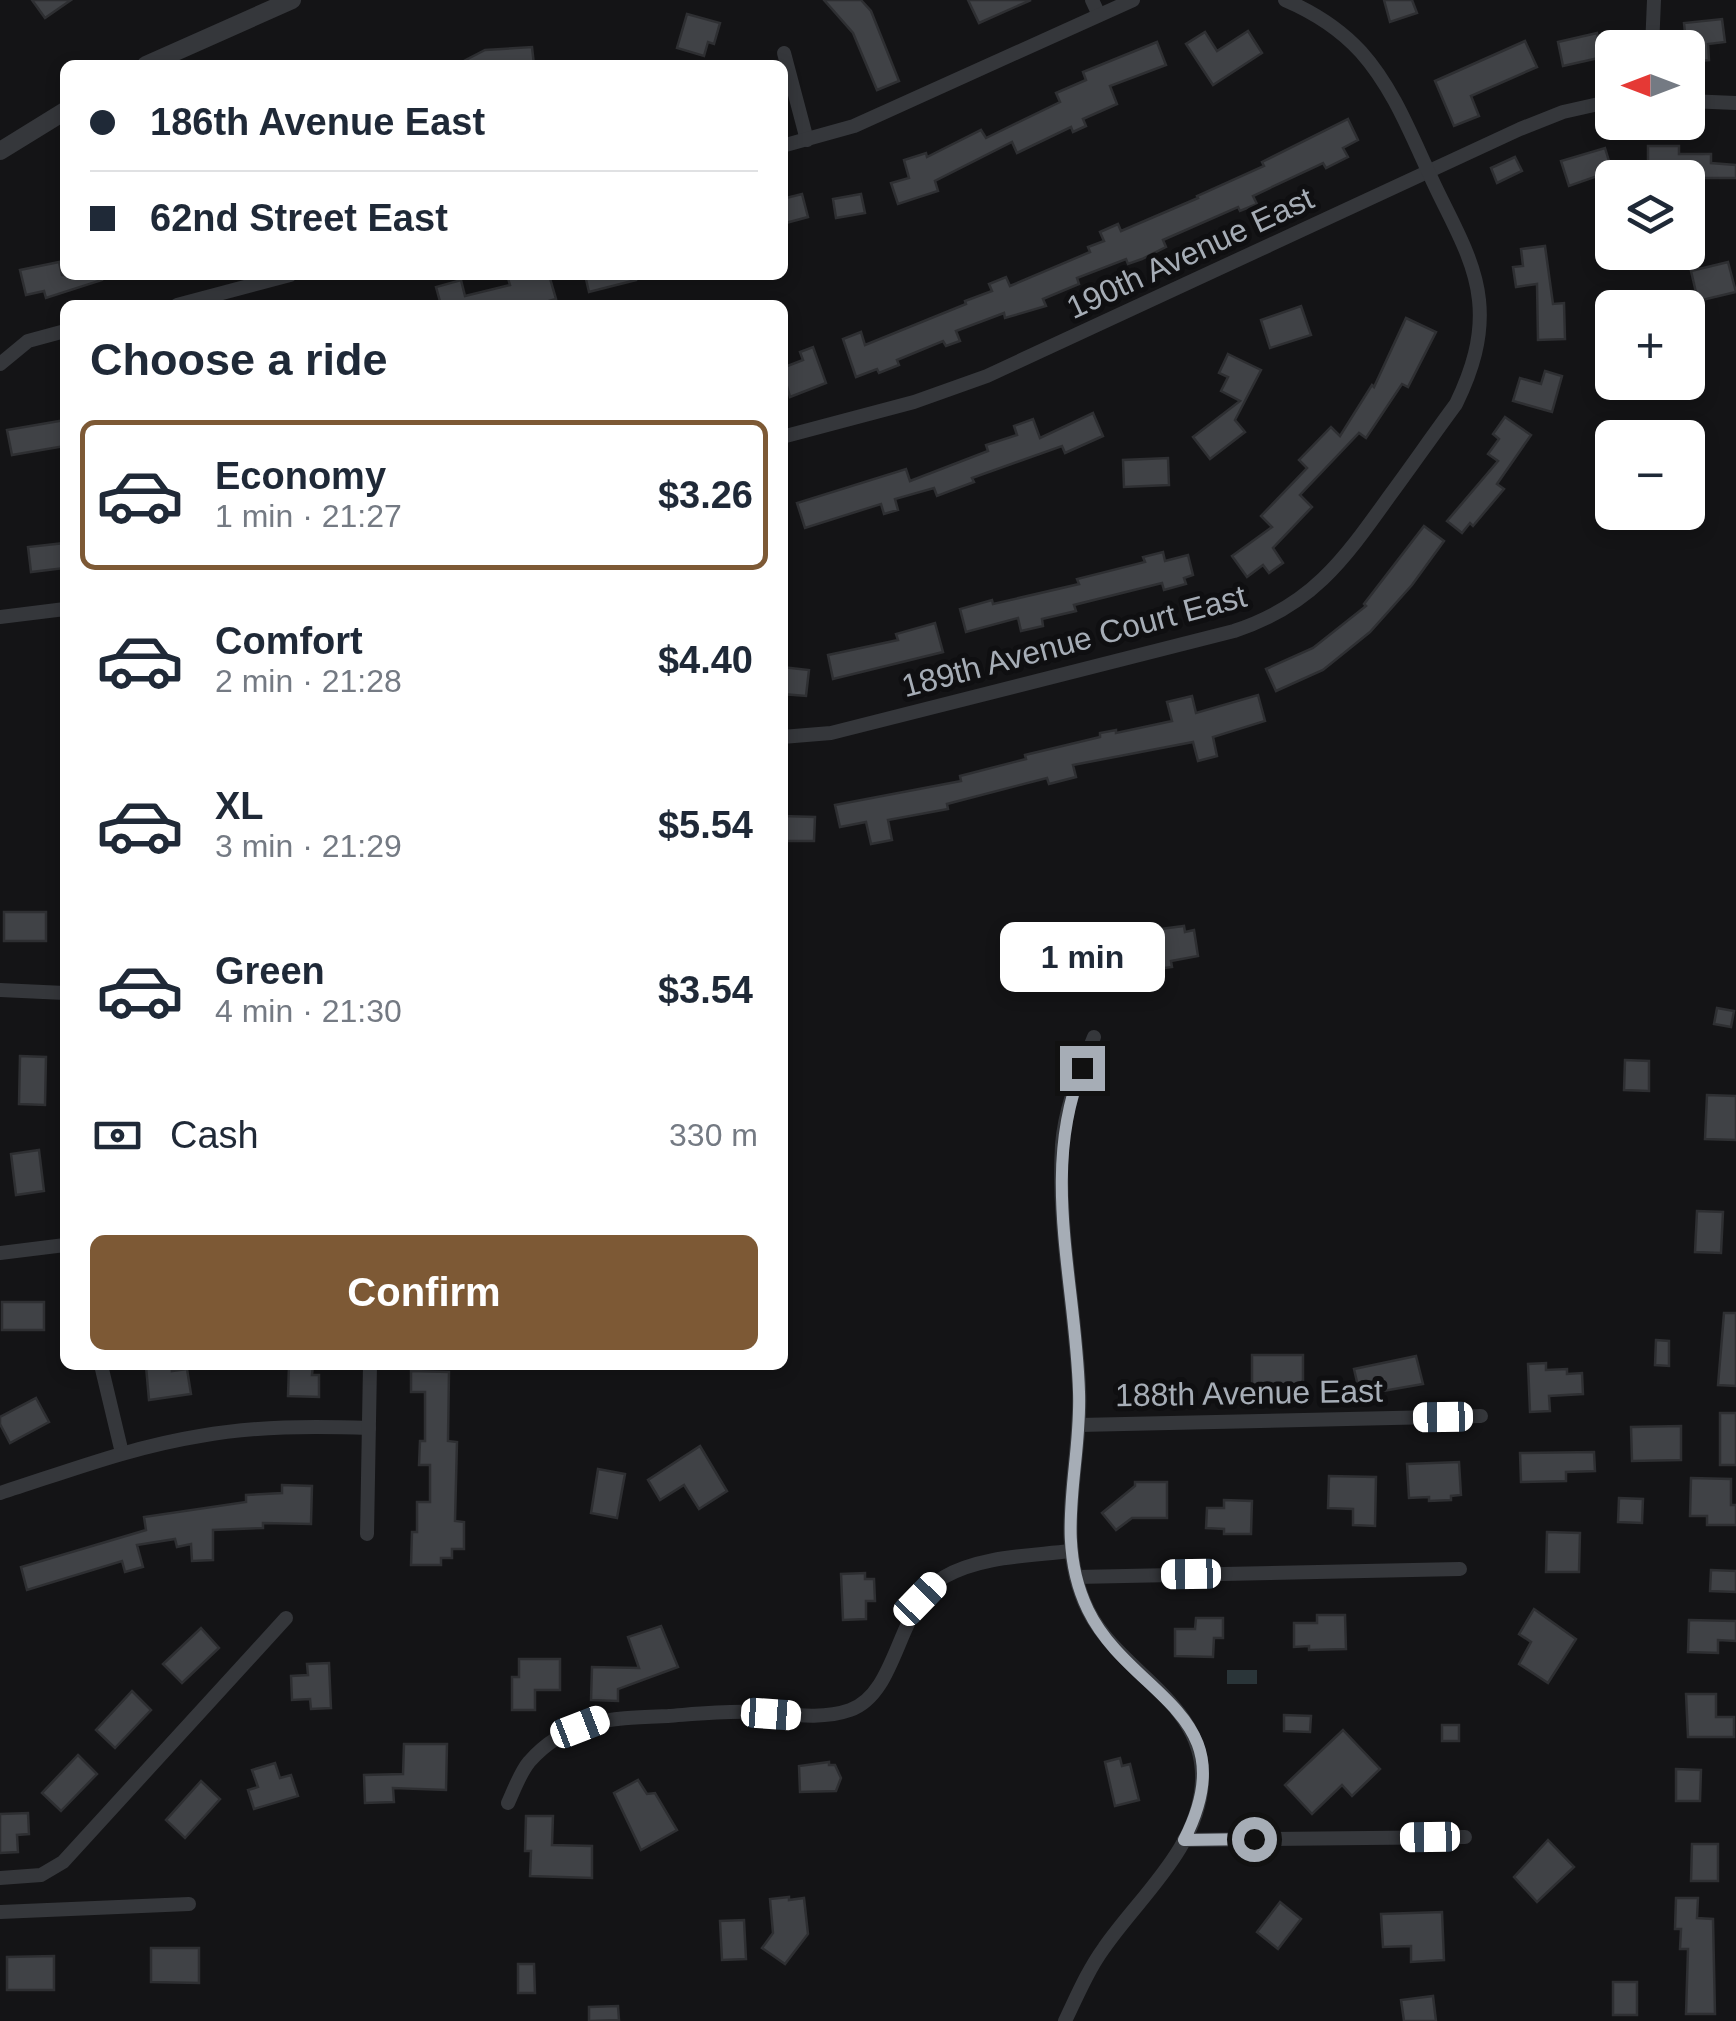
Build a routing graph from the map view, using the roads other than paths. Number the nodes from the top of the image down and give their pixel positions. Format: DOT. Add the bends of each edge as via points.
graph roads {
  1 [pos="292,0"];
  2 [pos="1092,0"];
  3 [pos="1133,0"];
  4 [pos="1285,0"];
  5 [pos="1654,0"];
  6 [pos="1307,4"];
  7 [pos="1099,15"];
  8 [pos="1653,30"];
  9 [pos="784,53"];
  10 [pos="157,60"];
  11 [pos="786,60"];
  12 [pos="788,69"];
  13 [pos="1705,102"];
  14 [pos="1736,103"];
  15 [pos="1595,105"];
  16 [pos="60,114"];
  17 [pos="806,140"];
  18 [pos="788,144"];
  19 [pos="0,151"];
  20 [pos="1429,173"];
  21 [pos="271,280"];
  22 [pos="196,300"];
  23 [pos="60,332"];
  24 [pos="0,364"];
  25 [pos="788,435"];
  26 [pos="60,610"];
  27 [pos="0,616"];
  28 [pos="788,737"];
  29 [pos="0,990"];
  30 [pos="60,993"];
  31 [pos="1094,1037"];
  32 [pos="60,1247"];
  33 [pos="0,1253"];
  34 [pos="101,1370"];
  35 [pos="370,1370"];
  36 [pos="1481,1416"];
  37 [pos="1079,1425"];
  38 [pos="368,1428"];
  39 [pos="122,1453"];
  40 [pos="0,1494"];
  41 [pos="367,1534"];
  42 [pos="1070,1551"];
  43 [pos="1460,1570"];
  44 [pos="1076,1577"];
  45 [pos="286,1618"];
  46 [pos="508,1802"];
  47 [pos="1465,1836"];
  48 [pos="1184,1840"];
  49 [pos="0,1878"];
  50 [pos="190,1904"];
  51 [pos="0,1912"];
  52 [pos="1065,2021"];
  1 -- 10 [label="street"];
  2 -- 7 [label="street"];
  3 -- 7 [label="street"];
  4 -- 6 [label="street, 189th Avenue Court East"];
  5 -- 8 [label="street"];
  6 -- 20 [label="street, 189th Avenue Court East" via="1380,75"];
  7 -- 17 [label="street" via="900,107"];
  9 -- 11 [label="street"];
  12 -- 17 [label="street"];
  13 -- 14 [label="street"];
  15 -- 20 [label="street, 190th Avenue East" via="1542,119"];
  16 -- 19 [label="street"];
  17 -- 18 [label="street"];
  20 -- 25 [label="street, 190th Avenue East" via="987,376"];
  20 -- 28 [label="street, 189th Avenue Court East" via="1474,274 1476,354 1456,404 1350,551 1313,590 1234,631 831,733"];
  21 -- 22 [label="street"];
  23 -- 24 [label="street" via="28,341"];
  26 -- 27 [label="street"];
  29 -- 30 [label="street"];
  31 -- 37 [label="street" via="1070,1098 1062,1154"];
  32 -- 33 [label="street"];
  34 -- 39 [label="street"];
  35 -- 38 [label="street"];
  36 -- 37 [label="street, 188th Avenue East"];
  37 -- 42 [label="street"];
  38 -- 39 [label="street" via="239,1430"];
  38 -- 41 [label="street"];
  39 -- 40 [label="street"];
  42 -- 44 [label="street"];
  42 -- 46 [label="street" via="993,1561 941,1578 920,1599 872,1696 849,1710 601,1719 559,1735 527,1764"];
  43 -- 44 [label="street"];
  44 -- 48 [label="street" via="1097,1626 1191,1727 1202,1777"];
  45 -- 49 [label="street" via="63,1862 41,1875"];
  47 -- 48 [label="street"];
  48 -- 52 [label="street" via="1102,1951"];
  50 -- 51 [label="street"];
}
